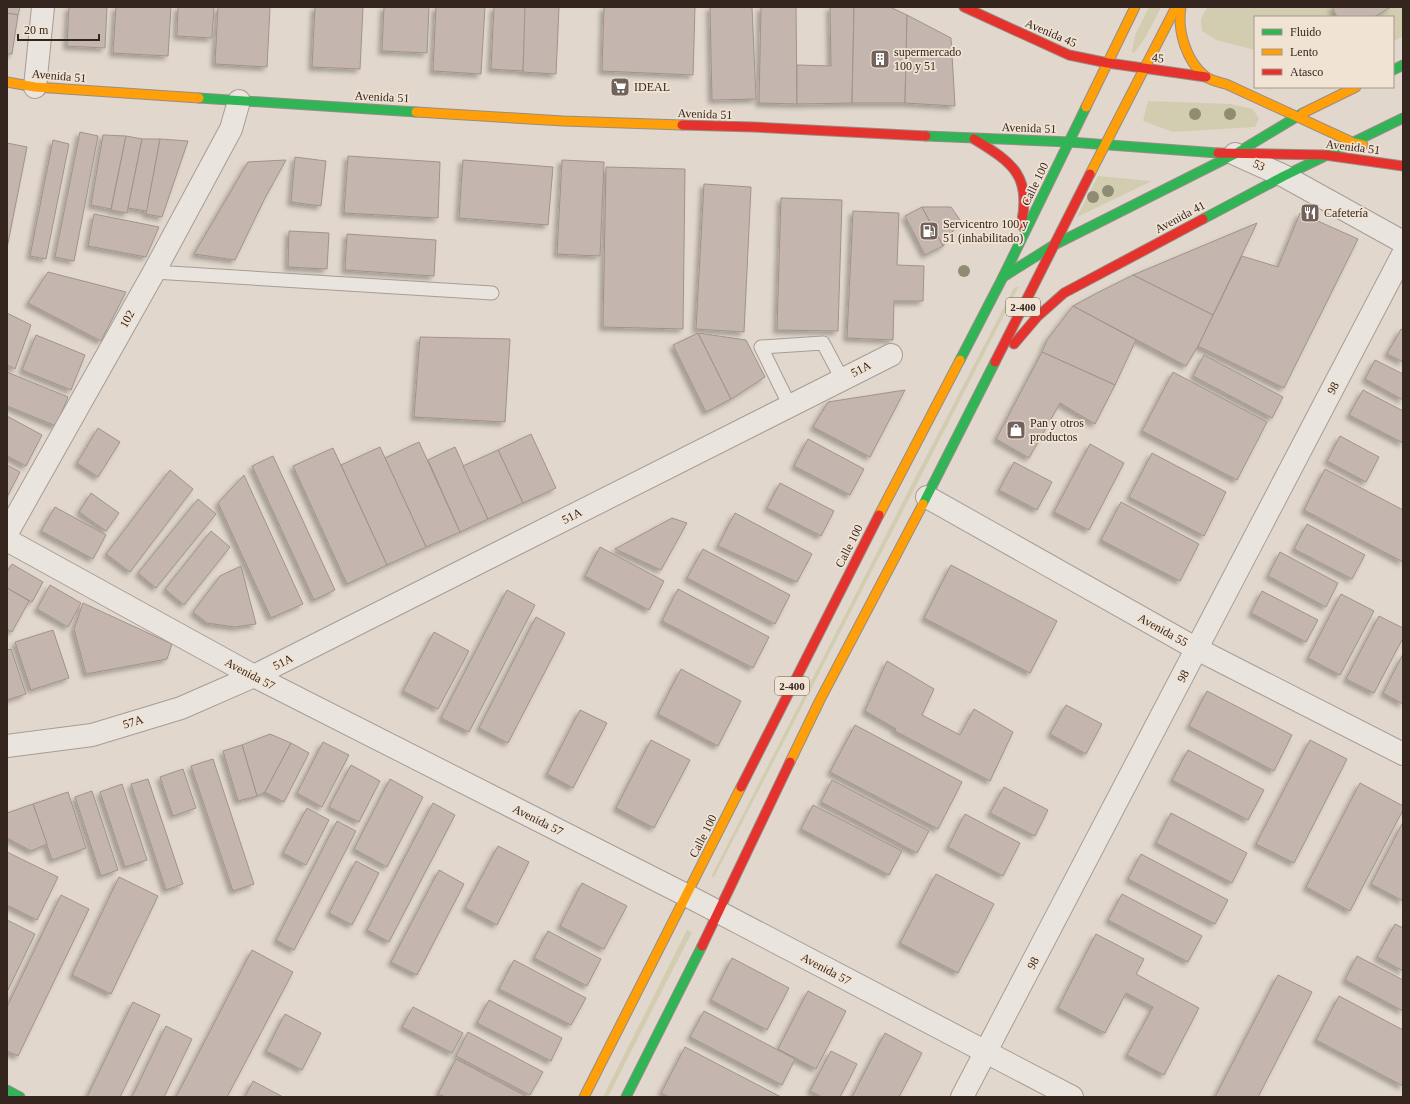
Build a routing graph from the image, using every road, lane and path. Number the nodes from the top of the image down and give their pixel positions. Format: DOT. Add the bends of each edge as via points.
graph roads {
  1 [pos="43,7"];
  2 [pos="964,7"];
  3 [pos="1135,7"];
  4 [pos="1176,7"];
  5 [pos="1181,7"];
  6 [pos="1108,63"];
  7 [pos="1403,65"];
  8 [pos="1142,69"];
  9 [pos="1394,70"];
  10 [pos="1206,77"];
  11 [pos="7,82"];
  12 [pos="1226,84"];
  13 [pos="1248,84"];
  14 [pos="35,87"];
  15 [pos="1354,88"];
  16 [pos="238,101"];
  17 [pos="1296,116"];
  18 [pos="1403,118"];
  19 [pos="973,139"];
  20 [pos="1069,142"];
  21 [pos="1354,143"];
  22 [pos="1106,144"];
  23 [pos="1375,149"];
  24 [pos="1235,154"];
  25 [pos="1326,155"];
  26 [pos="1403,166"];
  27 [pos="1284,176"];
  28 [pos="1403,242"];
  29 [pos="1054,245"];
  30 [pos="1403,254"];
  31 [pos="154,272"];
  32 [pos="1003,277"];
  33 [pos="492,293"];
  34 [pos="891,354"];
  35 [pos="992,369"];
  36 [pos="842,379"];
  37 [pos="790,406"];
  38 [pos="927,497"];
  39 [pos="7,533"];
  40 [pos="7,540"];
  41 [pos="1197,649"];
  42 [pos="254,676"];
  43 [pos="7,746"];
  44 [pos="1403,754"];
  45 [pos="686,895"];
  46 [pos="719,912"];
  47 [pos="986,1053"];
  48 [pos="7,1090"];
  49 [pos="20,1097"];
  50 [pos="584,1097"];
  51 [pos="626,1097"];
  52 [pos="962,1097"];
  53 [pos="1072,1097"];
  1 -- 14 [label="street"];
  2 -- 6 [label="main road, Avenida 45" via="1069,55"];
  3 -- 6 [label="main road, Calle 100"];
  4 -- 8 [label="main road"];
  5 -- 10 [label="main road" via="1180,27 1187,48 1193,61"];
  6 -- 8 [label="main road, 45"];
  6 -- 20 [label="main road, Calle 100"];
  7 -- 9 [label="main road"];
  8 -- 10 [label="main road, 45"];
  8 -- 22 [label="main road"];
  10 -- 12 [label="main road, 45"];
  11 -- 14 [label="main road, Avenida 51"];
  12 -- 13 [label="main road"];
  12 -- 17 [label="main road"];
  14 -- 16 [label="main road, Avenida 51"];
  15 -- 17 [label="main road"];
  16 -- 19 [label="main road, Avenida 51" via="563,121 753,127"];
  16 -- 31 [label="street, 102" via="231,129"];
  17 -- 21 [label="main road"];
  17 -- 24 [label="main road"];
  18 -- 21 [label="main road, Avenida 41"];
  19 -- 20 [label="main road, Avenida 51"];
  19 -- 32 [label="main road" via="1014,167 1025,189 1025,212"];
  20 -- 22 [label="main road, Avenida 51"];
  20 -- 32 [label="main road, Calle 100 / 2-400"];
  21 -- 23 [label="main road"];
  21 -- 25 [label="main road, Avenida 41"];
  22 -- 24 [label="main road, Avenida 51"];
  22 -- 29 [label="main road, 2-400"];
  24 -- 25 [label="main road, Avenida 51"];
  24 -- 27 [label="street, 53"];
  24 -- 29 [label="main road"];
  25 -- 26 [label="main road, Avenida 51"];
  25 -- 27 [label="main road, Avenida 41"];
  27 -- 28 [label="street, 53"];
  27 -- 35 [label="main road, Avenida 41" via="1064,293 1037,317"];
  29 -- 32 [label="main road"];
  29 -- 35 [label="main road, 2-400"];
  30 -- 41 [label="street, 98"];
  31 -- 33 [label="lane"];
  31 -- 39 [label="street, 102"];
  32 -- 45 [label="main road, Calle 100 / 2-400" via="866,539"];
  34 -- 36 [label="street, 51A"];
  35 -- 38 [label="main road, 2-400"];
  36 -- 37 [label="street, 51A"];
  36 -- 37 [label="lane" via="823,343 761,347"];
  37 -- 42 [label="street, 51A"];
  38 -- 41 [label="street, Avenida 55"];
  38 -- 46 [label="main road, 2-400" via="820,700"];
  40 -- 42 [label="street, Avenida 57"];
  41 -- 44 [label="street, Avenida 55"];
  41 -- 47 [label="street, 98"];
  42 -- 43 [label="street, 57A" via="181,708 92,735"];
  42 -- 45 [label="street, Avenida 57"];
  45 -- 46 [label="street, Avenida 57"];
  45 -- 50 [label="main road, Calle 100 / 2-400"];
  46 -- 47 [label="street, Avenida 57"];
  46 -- 51 [label="main road, 2-400"];
  47 -- 52 [label="street, 98"];
  47 -- 53 [label="street, Avenida 57"];
  48 -- 49 [label="main road"];
}
